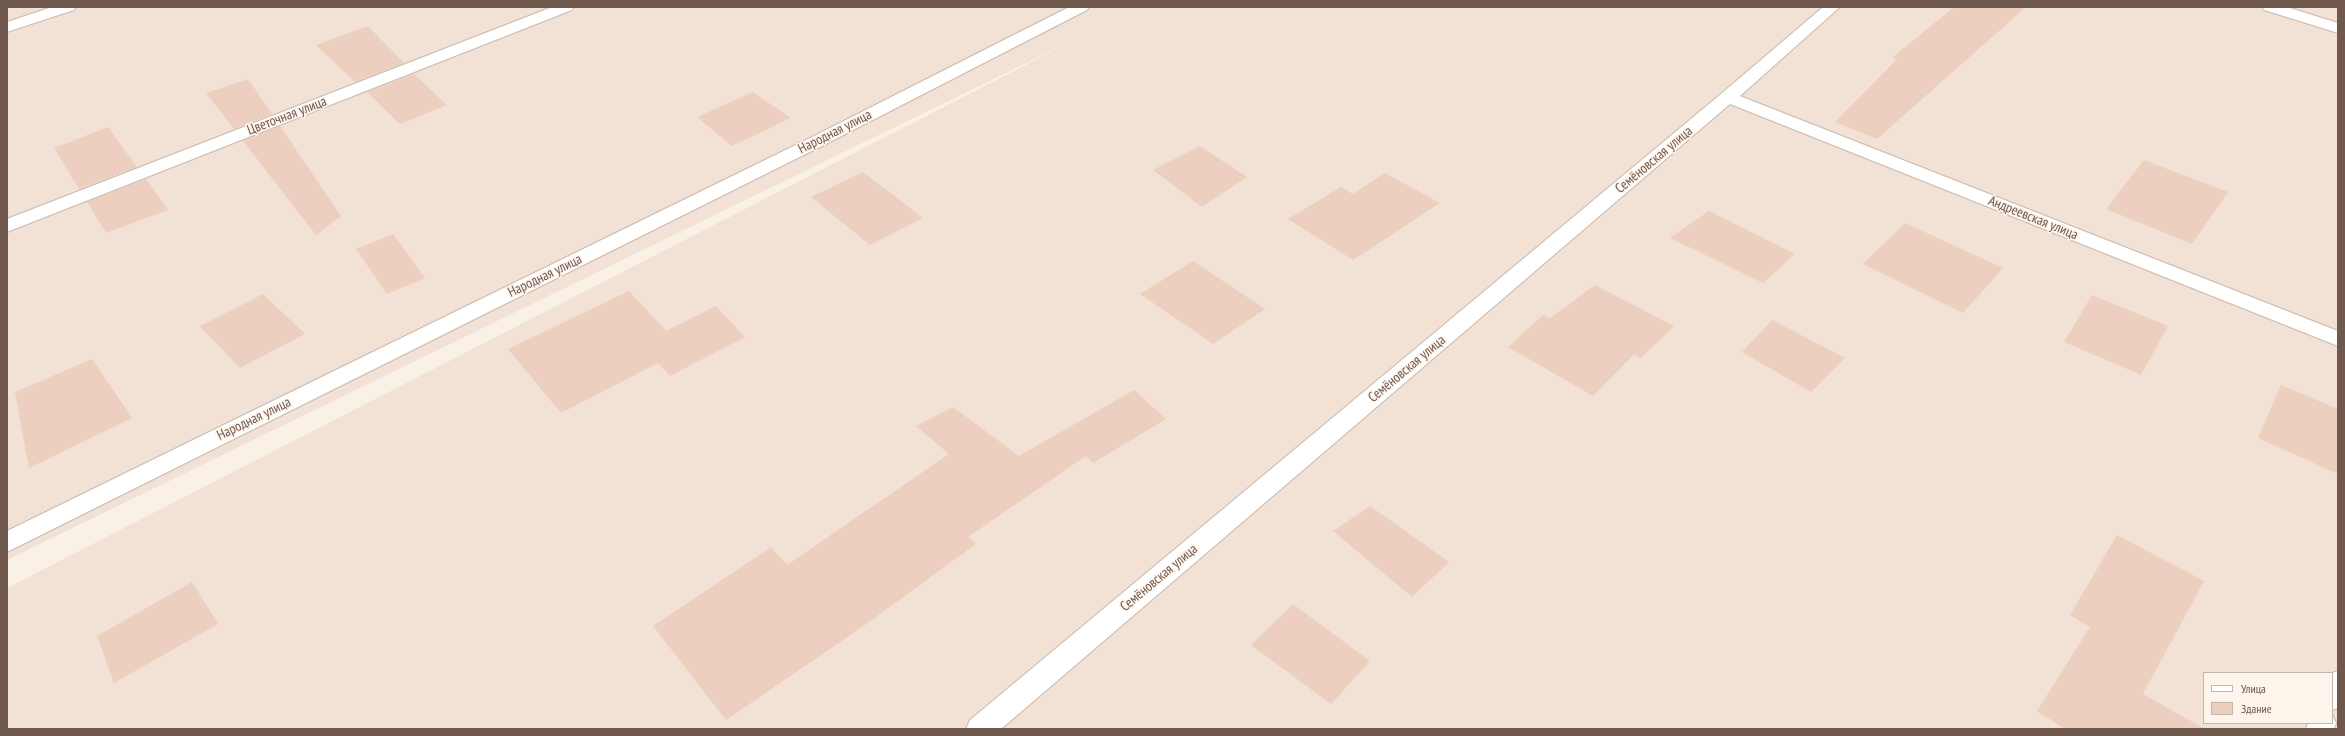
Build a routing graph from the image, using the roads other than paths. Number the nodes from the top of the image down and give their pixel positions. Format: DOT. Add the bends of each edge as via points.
graph roads {
  1 [pos="68,7"];
  2 [pos="566,7"];
  3 [pos="1081,7"];
  4 [pos="1832,7"];
  5 [pos="2270,7"];
  6 [pos="7,26"];
  7 [pos="2338,28"];
  8 [pos="1728,97"];
  9 [pos="7,226"];
  10 [pos="2338,339"];
  11 [pos="7,542"];
  12 [pos="2338,683"];
  13 [pos="2333,696"];
  14 [pos="980,729"];
  1 -- 6 [label="street"];
  2 -- 9 [label="street, Цветочная улица"];
  3 -- 11 [label="street, Народная улица" via="815,143"];
  4 -- 8 [label="street, Семёновская улица"];
  5 -- 7 [label="street"];
  8 -- 10 [label="street, Андреевская улица"];
  8 -- 14 [label="street, Семёновская улица"];
  12 -- 13 [label="street"];
}
